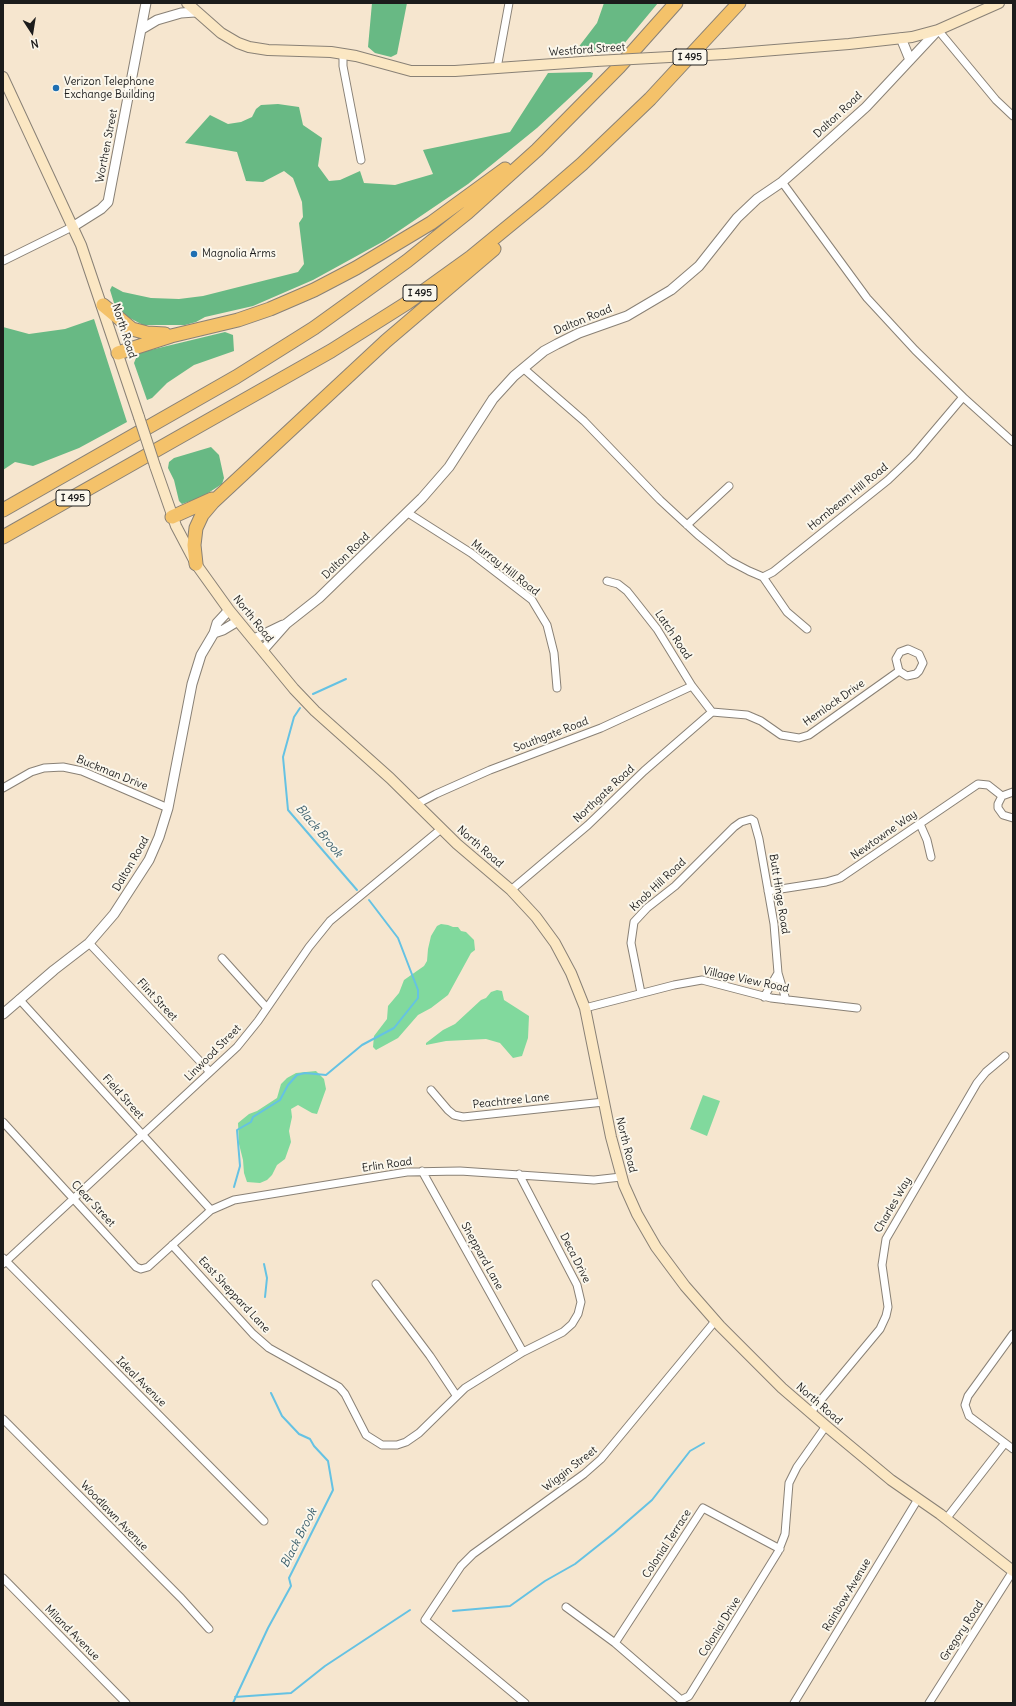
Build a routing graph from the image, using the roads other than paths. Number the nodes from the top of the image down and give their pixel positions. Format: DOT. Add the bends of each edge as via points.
graph roads {
  1 [pos="146,3"];
  2 [pos="187,3"];
  3 [pos="509,3"];
  4 [pos="676,3"];
  5 [pos="739,3"];
  6 [pos="998,3"];
  7 [pos="195,12"];
  8 [pos="142,29"];
  9 [pos="938,30"];
  10 [pos="901,38"];
  11 [pos="343,53"];
  12 [pos="910,60"];
  13 [pos="497,68"];
  14 [pos="3,77"];
  15 [pos="1013,116"];
  16 [pos="567,121"];
  17 [pos="361,160"];
  18 [pos="582,164"];
  19 [pos="782,182"];
  20 [pos="74,226"];
  21 [pos="3,261"];
  22 [pos="103,305"];
  23 [pos="195,330"];
  24 [pos="118,353"];
  25 [pos="523,368"];
  26 [pos="963,397"];
  27 [pos="1013,442"];
  28 [pos="729,486"];
  29 [pos="223,492"];
  30 [pos="3,510"];
  31 [pos="408,513"];
  32 [pos="172,517"];
  33 [pos="687,524"];
  34 [pos="3,537"];
  35 [pos="196,564"];
  36 [pos="763,577"];
  37 [pos="607,581"];
  38 [pos="229,610"];
  39 [pos="238,621"];
  40 [pos="286,624"];
  41 [pos="807,629"];
  42 [pos="214,633"];
  43 [pos="254,639"];
  44 [pos="262,650"];
  45 [pos="899,671"];
  46 [pos="692,686"];
  47 [pos="557,688"];
  48 [pos="712,712"];
  49 [pos="3,788"];
  50 [pos="1013,792"];
  51 [pos="1002,796"];
  52 [pos="417,804"];
  53 [pos="168,808"];
  54 [pos="1013,818"];
  55 [pos="752,819"];
  56 [pos="920,824"];
  57 [pos="441,829"];
  58 [pos="931,857"];
  59 [pos="511,890"];
  60 [pos="768,890"];
  61 [pos="89,943"];
  62 [pos="222,958"];
  63 [pos="778,973"];
  64 [pos="641,993"];
  65 [pos="764,997"];
  66 [pos="19,999"];
  67 [pos="786,1000"];
  68 [pos="267,1008"];
  69 [pos="585,1008"];
  70 [pos="856,1008"];
  71 [pos="3,1014"];
  72 [pos="1004,1056"];
  73 [pos="210,1072"];
  74 [pos="431,1090"];
  75 [pos="604,1102"];
  76 [pos="3,1122"];
  77 [pos="143,1135"];
  78 [pos="422,1171"];
  79 [pos="519,1174"];
  80 [pos="621,1178"];
  81 [pos="74,1199"];
  82 [pos="211,1210"];
  83 [pos="172,1245"];
  84 [pos="4,1261"];
  85 [pos="376,1284"];
  86 [pos="716,1320"];
  87 [pos="1013,1334"];
  88 [pos="523,1352"];
  89 [pos="456,1395"];
  90 [pos="810,1413"];
  91 [pos="3,1419"];
  92 [pos="826,1426"];
  93 [pos="1005,1443"];
  94 [pos="1013,1449"];
  95 [pos="918,1499"];
  96 [pos="946,1519"];
  97 [pos="264,1521"];
  98 [pos="780,1549"];
  99 [pos="1013,1571"];
  100 [pos="3,1578"];
  101 [pos="566,1607"];
  102 [pos="209,1629"];
  103 [pos="616,1643"];
  104 [pos="126,1703"];
  105 [pos="525,1703"];
  106 [pos="794,1703"];
  107 [pos="928,1703"];
  1 -- 8 [label="street, Worthen Street"];
  2 -- 7 [label="main road, Westford Street"];
  3 -- 13 [label="street"];
  4 -- 16 [label="highway, I 495"];
  5 -- 18 [label="highway, I 495" via="650,99"];
  6 -- 9 [label="main road, Westford Street"];
  7 -- 8 [label="street" via="157,20"];
  7 -- 11 [label="main road, Westford Street" via="231,39 249,47"];
  8 -- 20 [label="street, Worthen Street" via="108,202"];
  9 -- 10 [label="main road, Westford Street"];
  9 -- 12 [label="street, Dalton Road"];
  9 -- 15 [label="street" via="996,100"];
  10 -- 12 [label="street"];
  10 -- 13 [label="main road, Westford Street, bridge" via="725,54"];
  11 -- 13 [label="main road, Westford Street" via="417,72"];
  11 -- 17 [label="street" via="343,66"];
  12 -- 19 [label="street, Dalton Road" via="866,107"];
  14 -- 20 [label="main road, North Road"];
  16 -- 23 [label="highway" via="453,209 356,268 270,309"];
  16 -- 30 [label="highway, I 495" via="467,213 344,307 236,377"];
  18 -- 29 [label="highway" via="537,211 386,341"];
  18 -- 34 [label="highway, I 495" via="471,257 407,303 354,337"];
  19 -- 25 [label="street, Dalton Road" via="757,199 737,218 700,266 671,290 626,316 586,330 557,344"];
  19 -- 26 [label="street" via="867,298 914,350"];
  20 -- 21 [label="street"];
  20 -- 22 [label="main road, North Road"];
  22 -- 23 [label="highway" via="138,331 165,334"];
  22 -- 24 [label="main road, North Road"];
  23 -- 24 [label="highway"];
  24 -- 32 [label="main road, North Road, bridge"];
  25 -- 31 [label="street, Dalton Road" via="498,392 449,467"];
  25 -- 33 [label="street" via="584,421"];
  26 -- 27 [label="street"];
  26 -- 36 [label="street, Hornbeam Hill Road" via="913,456 888,480 773,572"];
  28 -- 33 [label="street"];
  29 -- 32 [label="highway" via="197,507"];
  29 -- 35 [label="highway" via="204,512 196,528"];
  31 -- 40 [label="street, Dalton Road" via="319,598"];
  31 -- 47 [label="street, Murray Hill Road" via="471,553 532,600 547,625 554,653"];
  32 -- 35 [label="main road, North Road"];
  33 -- 36 [label="street" via="730,561"];
  35 -- 38 [label="main road, North Road"];
  36 -- 41 [label="street" via="787,612"];
  37 -- 46 [label="street, Latch Road" via="618,584 631,596 657,629"];
  38 -- 39 [label="main road, North Road"];
  38 -- 42 [label="street, Dalton Road" via="217,623"];
  39 -- 42 [label="street"];
  39 -- 43 [label="main road, North Road"];
  40 -- 43 [label="street, Dalton Road"];
  40 -- 44 [label="street, Dalton Road"];
  42 -- 53 [label="street, Dalton Road" via="202,655 192,684"];
  43 -- 44 [label="main road, North Road"];
  44 -- 52 [label="main road, North Road" via="315,712"];
  45 -- 48 [label="street, Hemlock Drive" via="809,735 799,738 781,735 761,721 747,716"];
  46 -- 48 [label="street, Latch Road"];
  46 -- 52 [label="street, Southgate Road" via="601,728 490,770"];
  48 -- 59 [label="street, Northgate Road" via="644,771 588,825"];
  49 -- 53 [label="street, Buckman Drive" via="30,772 63,767 82,771"];
  50 -- 51 [label="street"];
  51 -- 54 [label="street" via="998,804 1000,812"];
  51 -- 56 [label="street, Newtowne Way" via="988,785 978,784"];
  52 -- 57 [label="main road, North Road"];
  53 -- 61 [label="street, Dalton Road" via="149,860 114,914"];
  55 -- 60 [label="street, Butt Hinge Road" via="758,835"];
  55 -- 64 [label="street, Knob Hill Road" via="734,827 634,922 631,943"];
  56 -- 58 [label="street"];
  56 -- 60 [label="street, Newtowne Way" via="840,878"];
  57 -- 59 [label="main road, North Road"];
  57 -- 68 [label="street, Linwood Street" via="330,921"];
  59 -- 69 [label="main road, North Road" via="536,917 555,944 571,973"];
  60 -- 63 [label="street, Butt Hinge Road"];
  61 -- 66 [label="street, Dalton Road"];
  61 -- 73 [label="street, Flint Street"];
  62 -- 68 [label="street"];
  63 -- 65 [label="street"];
  63 -- 67 [label="street, Butt Hinge Road"];
  64 -- 65 [label="street, Village View Road" via="702,980"];
  64 -- 69 [label="street, Village View Road"];
  65 -- 67 [label="street, Village View Road"];
  66 -- 71 [label="street, Dalton Road"];
  66 -- 77 [label="street, Field Street"];
  67 -- 70 [label="street, Village View Road"];
  68 -- 73 [label="street, Linwood Street" via="241,1042"];
  69 -- 75 [label="main road, North Road"];
  72 -- 90 [label="street, Charles Way" via="977,1084 886,1239 881,1260 888,1307 880,1329"];
  73 -- 77 [label="street, Linwood Street"];
  74 -- 75 [label="street, Peachtree Lane" via="448,1110 463,1117"];
  75 -- 80 [label="main road, North Road"];
  76 -- 81 [label="street, Clear Street"];
  77 -- 81 [label="street, Linwood Street"];
  77 -- 82 [label="street, Field Street"];
  78 -- 79 [label="street, Erlin Road"];
  78 -- 82 [label="street, Erlin Road" via="243,1198"];
  78 -- 88 [label="street, Sheppard Lane"];
  79 -- 80 [label="street, Erlin Road" via="594,1180"];
  79 -- 88 [label="street, Deca Drive" via="577,1285 581,1302 578,1314 568,1328"];
  80 -- 86 [label="main road, North Road" via="632,1205 656,1247 685,1286"];
  81 -- 83 [label="street, Clear Street" via="138,1268 148,1267"];
  81 -- 84 [label="street, Linwood Street"];
  82 -- 83 [label="street, Erlin Road"];
  83 -- 89 [label="street, East Sheppard Lane" via="253,1334 269,1348 340,1387 362,1429 376,1443 398,1445 412,1438"];
  84 -- 97 [label="street, Ideal Avenue"];
  85 -- 89 [label="street"];
  86 -- 90 [label="main road, North Road"];
  86 -- 105 [label="street, Wiggin Street" via="601,1459 473,1554 461,1566 425,1620"];
  87 -- 93 [label="street" via="968,1396 965,1405 969,1416"];
  88 -- 89 [label="street, East Sheppard Lane"];
  90 -- 92 [label="main road, North Road"];
  91 -- 102 [label="street, Woodlawn Avenue"];
  92 -- 95 [label="main road, North Road"];
  92 -- 98 [label="street, Colonial Drive" via="797,1467 789,1483 785,1534"];
  93 -- 94 [label="street"];
  93 -- 96 [label="street"];
  95 -- 96 [label="main road, North Road"];
  95 -- 106 [label="street, Rainbow Avenue"];
  96 -- 99 [label="main road, North Road"];
  98 -- 103 [label="street, Colonial Terrace" via="703,1508"];
  98 -- 103 [label="street, Colonial Drive" via="689,1696 681,1700"];
  99 -- 107 [label="street, Gregory Road"];
  100 -- 104 [label="street, Miland Avenue"];
  101 -- 103 [label="street, Colonial Drive"];
}
